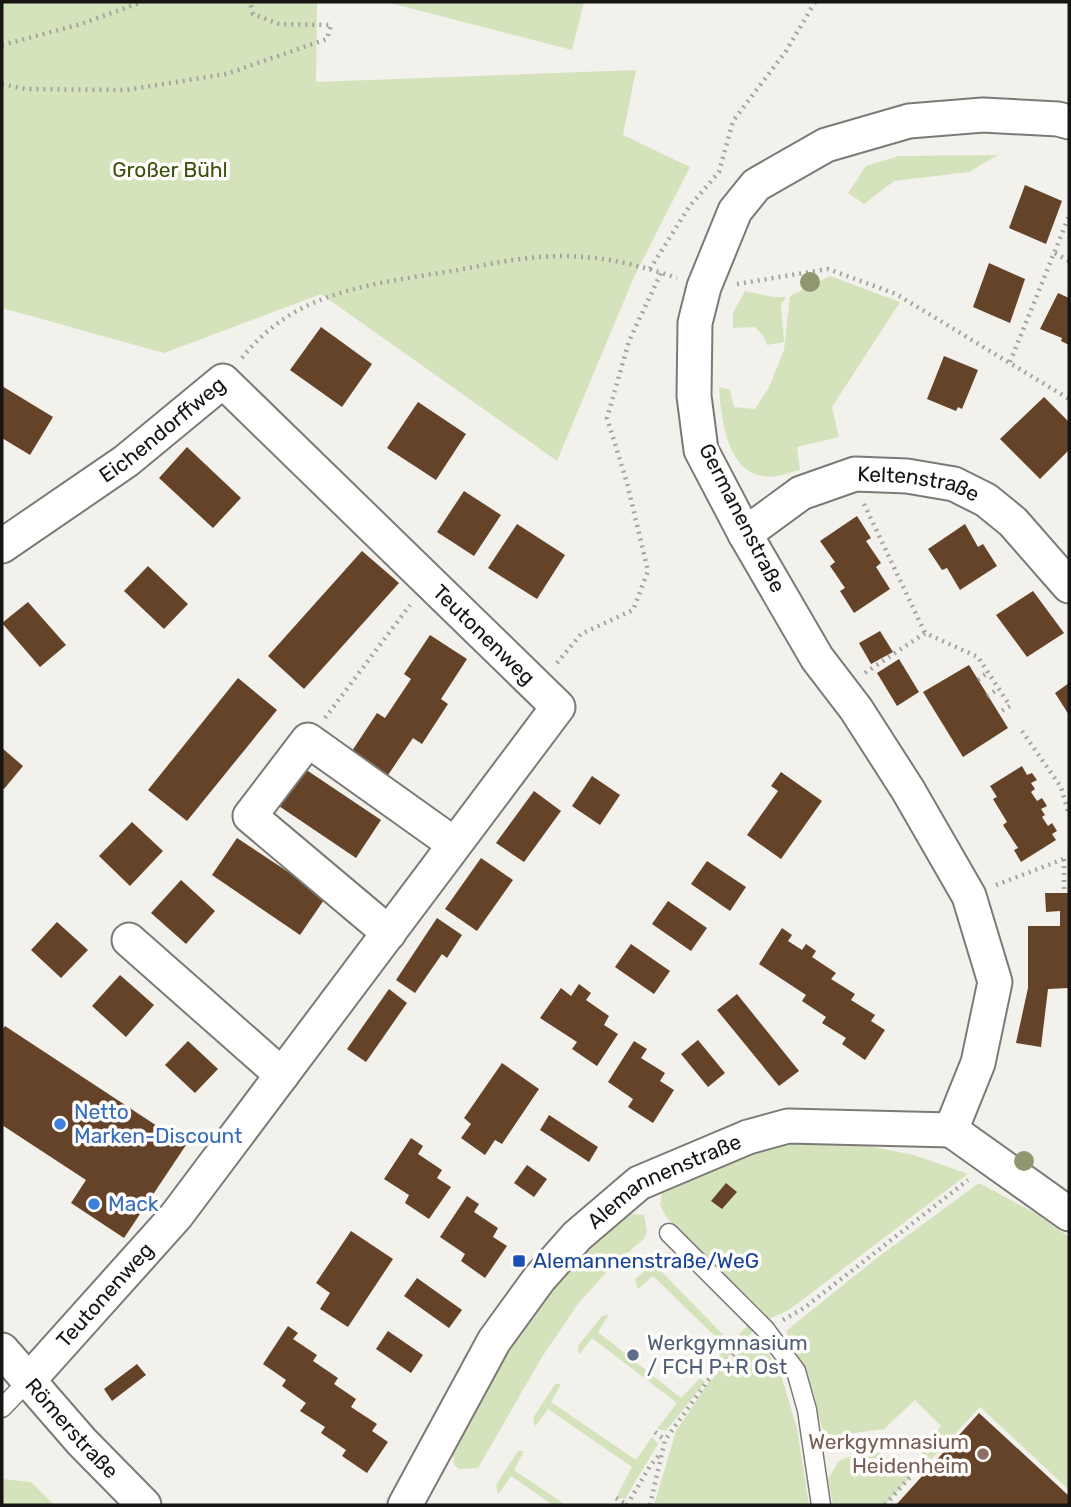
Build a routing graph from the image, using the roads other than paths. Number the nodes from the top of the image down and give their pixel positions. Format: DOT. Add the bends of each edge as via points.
graph roads {
  1 [pos="1069,122"];
  2 [pos="745,534"];
  3 [pos="2,546"];
  4 [pos="428,582"];
  5 [pos="1069,586"];
  6 [pos="454,844"];
  7 [pos="389,933"];
  8 [pos="129,940"];
  9 [pos="282,1075"];
  10 [pos="951,1130"];
  11 [pos="1069,1214"];
  12 [pos="669,1233"];
  13 [pos="2,1350"];
  14 [pos="28,1381"];
  15 [pos="2,1408"];
  16 [pos="144,1505"];
  17 [pos="405,1505"];
  18 [pos="821,1505"];
  1 -- 2 [label="street, Germanenstraße" via="983,115 909,121 826,145 756,185 735,211 695,323 694,396 702,450"];
  2 -- 5 [label="street, Keltenstraße" via="800,493 822,485 855,474 907,476 954,484 986,500 1013,522"];
  2 -- 10 [label="street, Germanenstraße" via="817,658 908,790 969,896 995,982 978,1063"];
  3 -- 4 [label="street, Eichendorffweg" via="126,461 223,381"];
  4 -- 6 [label="street, Teutonenweg" via="558,707"];
  6 -- 7 [label="street, Teutonenweg"];
  6 -- 7 [label="street" via="308,740 250,816"];
  7 -- 9 [label="street, Teutonenweg"];
  8 -- 9 [label="street"];
  9 -- 14 [label="street, Teutonenweg" via="176,1216"];
  10 -- 11 [label="street"];
  10 -- 17 [label="street, Alemannenstraße" via="788,1126 748,1137 639,1183 577,1236 539,1279 494,1341"];
  12 -- 18 [label="lane" via="762,1326 796,1371 807,1410"];
  13 -- 14 [label="street, Römerstraße"];
  14 -- 15 [label="lane"];
  14 -- 16 [label="street, Römerstraße"];
}
